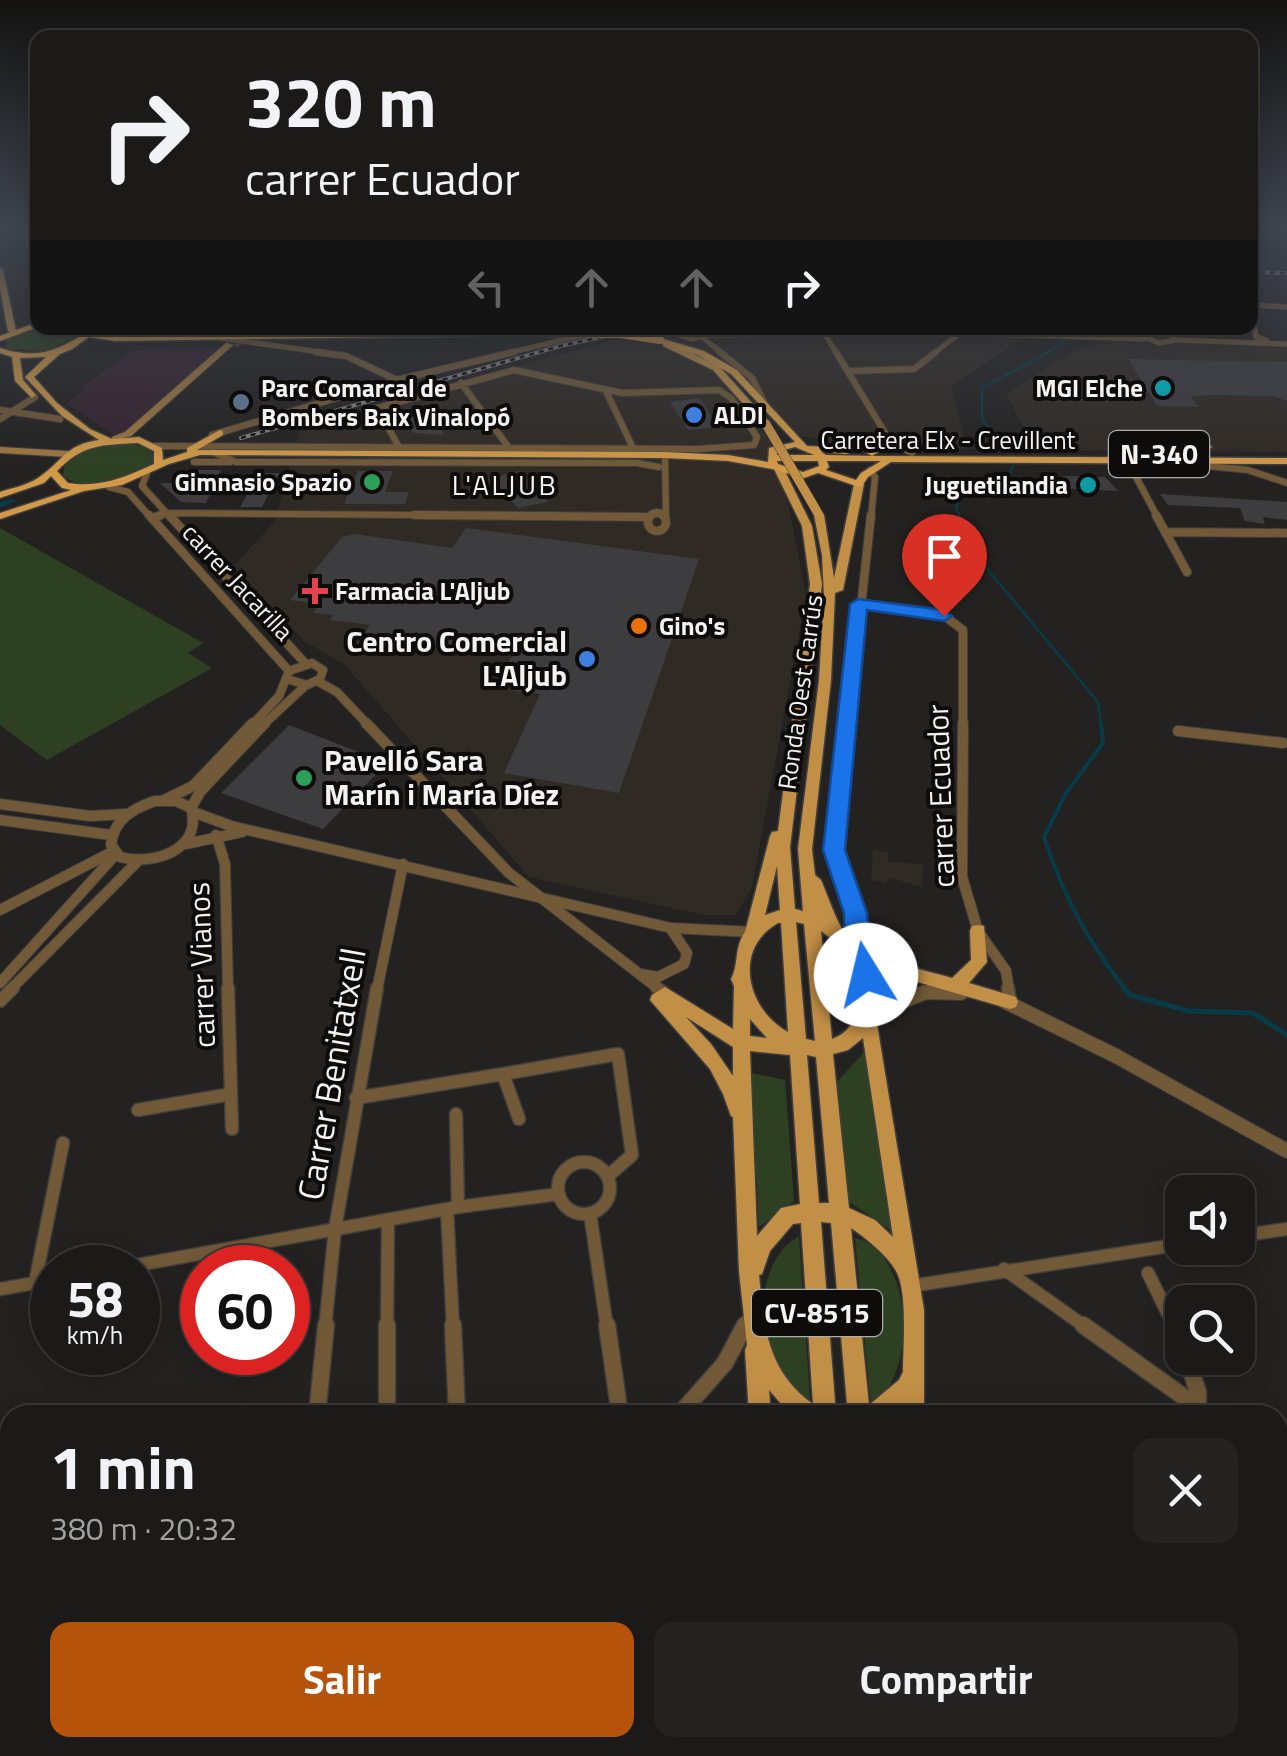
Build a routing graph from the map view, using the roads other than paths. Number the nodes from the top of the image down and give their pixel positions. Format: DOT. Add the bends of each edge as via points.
graph roads {
  1 [pos="6,307"];
  2 [pos="30,326"];
  3 [pos="12,331"];
  4 [pos="80,335"];
  5 [pos="93,335"];
  6 [pos="202,335"];
  7 [pos="367,335"];
  8 [pos="442,335"];
  9 [pos="594,335"];
  10 [pos="631,335"];
  11 [pos="705,335"];
  12 [pos="825,335"];
  13 [pos="956,335"];
  14 [pos="1142,335"];
  15 [pos="1169,335"];
  16 [pos="1256,335"];
  17 [pos="382,336"];
  18 [pos="214,337"];
  19 [pos="1174,337"];
  20 [pos="0,339"];
  21 [pos="132,339"];
  22 [pos="661,341"];
  23 [pos="1272,343"];
  24 [pos="1287,344"];
  25 [pos="58,351"];
  26 [pos="6,353"];
  27 [pos="849,371"];
  28 [pos="398,380"];
  29 [pos="461,384"];
  30 [pos="605,389"];
  31 [pos="622,393"];
  32 [pos="34,397"];
  33 [pos="610,399"];
  34 [pos="766,406"];
  35 [pos="0,410"];
  36 [pos="12,412"];
  37 [pos="0,420"];
  38 [pos="63,421"];
  39 [pos="390,432"];
  40 [pos="220,433"];
  41 [pos="1179,437"];
  42 [pos="112,440"];
  43 [pos="139,440"];
  44 [pos="890,441"];
  45 [pos="202,443"];
  46 [pos="755,443"];
  47 [pos="783,445"];
  48 [pos="156,446"];
  49 [pos="268,446"];
  50 [pos="807,446"];
  51 [pos="81,447"];
  52 [pos="370,447"];
  53 [pos="184,449"];
  54 [pos="216,449"];
  55 [pos="404,449"];
  56 [pos="0,450"];
  57 [pos="511,451"];
  58 [pos="635,452"];
  59 [pos="1194,452"];
  60 [pos="872,453"];
  61 [pos="912,453"];
  62 [pos="68,454"];
  63 [pos="1115,454"];
  64 [pos="665,455"];
  65 [pos="970,456"];
  66 [pos="1287,456"];
  67 [pos="1033,457"];
  68 [pos="826,459"];
  69 [pos="941,460"];
  70 [pos="1058,460"];
  71 [pos="774,461"];
  72 [pos="194,462"];
  73 [pos="236,462"];
  74 [pos="1128,462"];
  75 [pos="158,463"];
  76 [pos="659,467"];
  77 [pos="875,467"];
  78 [pos="820,471"];
  79 [pos="53,472"];
  80 [pos="147,472"];
  81 [pos="858,484"];
  82 [pos="1287,484"];
  83 [pos="27,487"];
  84 [pos="109,487"];
  85 [pos="84,489"];
  86 [pos="874,490"];
  87 [pos="0,495"];
  88 [pos="41,503"];
  89 [pos="166,513"];
  90 [pos="664,514"];
  91 [pos="0,516"];
  92 [pos="152,518"];
  93 [pos="647,521"];
  94 [pos="1165,532"];
  95 [pos="1287,533"];
  96 [pos="1187,572"];
  97 [pos="858,604"];
  98 [pos="830,629"];
  99 [pos="305,663"];
  100 [pos="288,675"];
  101 [pos="312,683"];
  102 [pos="1178,730"];
  103 [pos="1283,743"];
  104 [pos="162,800"];
  105 [pos="785,803"];
  106 [pos="0,804"];
  107 [pos="192,810"];
  108 [pos="127,814"];
  109 [pos="0,820"];
  110 [pos="111,834"];
  111 [pos="265,834"];
  112 [pos="216,835"];
  113 [pos="180,846"];
  114 [pos="805,849"];
  115 [pos="115,853"];
  116 [pos="138,861"];
  117 [pos="403,864"];
  118 [pos="536,896"];
  119 [pos="0,910"];
  120 [pos="784,918"];
  121 [pos="810,918"];
  122 [pos="670,928"];
  123 [pos="837,930"];
  124 [pos="978,931"];
  125 [pos="590,932"];
  126 [pos="752,932"];
  127 [pos="858,952"];
  128 [pos="639,974"];
  129 [pos="739,979"];
  130 [pos="0,982"];
  131 [pos="957,984"];
  132 [pos="661,997"];
  133 [pos="0,1001"];
  134 [pos="1010,1002"];
  135 [pos="868,1015"];
  136 [pos="740,1042"];
  137 [pos="796,1049"];
  138 [pos="824,1050"];
  139 [pos="503,1074"];
  140 [pos="231,1094"];
  141 [pos="356,1098"];
  142 [pos="138,1110"];
  143 [pos="456,1114"];
  144 [pos="520,1118"];
  145 [pos="232,1129"];
  146 [pos="745,1143"];
  147 [pos="63,1144"];
  148 [pos="1287,1151"];
  149 [pos="608,1176"];
  150 [pos="558,1194"];
  151 [pos="453,1208"];
  152 [pos="810,1211"];
  153 [pos="841,1212"];
  154 [pos="590,1213"];
  155 [pos="388,1220"];
  156 [pos="335,1229"];
  157 [pos="1287,1230"];
  158 [pos="1255,1234"];
  159 [pos="43,1245"];
  160 [pos="1165,1246"];
  161 [pos="160,1261"];
  162 [pos="1003,1269"];
  163 [pos="1148,1273"];
  164 [pos="909,1277"];
  165 [pos="30,1284"];
  166 [pos="752,1285"];
  167 [pos="0,1290"];
  168 [pos="1165,1308"];
  169 [pos="752,1313"];
  170 [pos="756,1341"];
  171 [pos="916,1366"];
  172 [pos="1191,1375"];
  173 [pos="317,1405"];
  174 [pos="387,1405"];
  175 [pos="457,1405"];
  176 [pos="619,1405"];
  177 [pos="689,1405"];
  178 [pos="759,1405"];
  179 [pos="800,1405"];
  180 [pos="823,1405"];
  181 [pos="858,1405"];
  182 [pos="886,1405"];
  183 [pos="914,1405"];
  184 [pos="1190,1405"];
  185 [pos="1197,1405"];
  1 -- 3 [label="main road"];
  2 -- 3 [label="highway"];
  3 -- 20 [label="highway"];
  4 -- 25 [label="highway"];
  5 -- 21 [label="highway, Ronda Oest Carrús"];
  6 -- 21 [label="street"];
  7 -- 17 [label="street"];
  8 -- 17 [label="highway, Ronda Oest Carrús"];
  9 -- 28 [label="street"];
  10 -- 22 [label="main road, Ronda Oest Carrús / CV-8515, bridge"];
  11 -- 34 [label="street" via="752,378"];
  12 -- 27 [label="street"];
  13 -- 27 [label="street" via="914,370"];
  14 -- 19 [label="street" via="1165,343"];
  15 -- 19 [label="street"];
  16 -- 23 [label="street"];
  17 -- 18 [label="highway, Ronda Oest Carrús"];
  18 -- 21 [label="highway, Ronda Oest Carrús"];
  18 -- 28 [label="street" via="346,356"];
  19 -- 23 [label="street"];
  22 -- 34 [label="highway, Ronda Oest Carrús" via="722,364"];
  22 -- 98 [label="main road, Ronda Oest Carrús / CV-8515, bridge" via="716,368 766,424 819,515 829,552"];
  23 -- 24 [label="street"];
  25 -- 26 [label="highway"];
  25 -- 42 [label="highway" via="29,377 94,436"];
  26 -- 32 [label="highway"];
  27 -- 44 [label="street"];
  28 -- 40 [label="street"];
  29 -- 30 [label="street" via="514,370"];
  29 -- 39 [label="street" via="377,408"];
  29 -- 57 [label="street"];
  30 -- 31 [label="street"];
  30 -- 33 [label="street"];
  31 -- 33 [label="street"];
  31 -- 46 [label="street" via="719,390 731,398"];
  32 -- 36 [label="street"];
  32 -- 38 [label="highway"];
  33 -- 58 [label="street"];
  34 -- 50 [label="highway, Ronda Oest Carrús"];
  35 -- 36 [label="street"];
  36 -- 37 [label="street"];
  36 -- 38 [label="street"];
  38 -- 51 [label="highway" via="78,431"];
  39 -- 52 [label="street"];
  39 -- 55 [label="street"];
  40 -- 45 [label="highway"];
  40 -- 53 [label="street"];
  40 -- 54 [label="street"];
  41 -- 59 [label="highway" via="1207,447"];
  42 -- 43 [label="highway"];
  42 -- 43 [label="main road" via="128,434 232,346 137,433"];
  42 -- 51 [label="highway"];
  43 -- 48 [label="highway"];
  44 -- 60 [label="highway"];
  44 -- 61 [label="street"];
  45 -- 53 [label="highway"];
  45 -- 54 [label="street"];
  46 -- 47 [label="street"];
  46 -- 58 [label="street"];
  46 -- 71 [label="highway"];
  47 -- 50 [label="highway, Carretera Elx - Crevillent"];
  47 -- 71 [label="highway"];
  48 -- 53 [label="street"];
  48 -- 75 [label="highway"];
  49 -- 52 [label="street"];
  49 -- 54 [label="highway"];
  50 -- 60 [label="highway, Carretera Elx - Crevillent / N-340"];
  50 -- 68 [label="highway, Ronda Oest Carrús"];
  51 -- 62 [label="highway"];
  52 -- 55 [label="street"];
  53 -- 54 [label="highway, N-340"];
  53 -- 75 [label="highway, N-340"];
  54 -- 55 [label="highway, N-340"];
  54 -- 73 [label="street"];
  55 -- 57 [label="highway, N-340"];
  56 -- 62 [label="main road"];
  57 -- 58 [label="highway, N-340"];
  58 -- 64 [label="highway, N-340"];
  59 -- 63 [label="highway"];
  59 -- 66 [label="highway"];
  60 -- 61 [label="highway, Carretera Elx - Crevillent / N-340"];
  61 -- 65 [label="highway, Carretera Elx - Crevillent / N-340"];
  62 -- 79 [label="highway"];
  63 -- 66 [label="highway, Carretera Elx - Crevillent / N-340"];
  63 -- 67 [label="highway, Carretera Elx - Crevillent / N-340"];
  64 -- 71 [label="highway, N-340"];
  64 -- 76 [label="street"];
  65 -- 67 [label="highway, Carretera Elx - Crevillent / N-340"];
  65 -- 69 [label="highway, Carretera Elx - Crevillent / N-340"];
  66 -- 70 [label="highway, Carretera Elx - Crevillent / N-340"];
  67 -- 70 [label="highway, Carretera Elx - Crevillent / N-340"];
  68 -- 69 [label="highway, Carretera Elx - Crevillent / N-340"];
  68 -- 71 [label="highway, Carretera Elx - Crevillent / N-340"];
  68 -- 78 [label="highway"];
  69 -- 77 [label="highway"];
  70 -- 74 [label="street"];
  71 -- 78 [label="highway" via="804,474"];
  71 -- 105 [label="main road, Ronda Oest Carrús / CV-8515" via="806,526 816,584"];
  72 -- 73 [label="street"];
  73 -- 76 [label="street"];
  74 -- 82 [label="street" via="1207,464"];
  74 -- 94 [label="street"];
  75 -- 80 [label="highway, N-340"];
  76 -- 90 [label="street"];
  77 -- 81 [label="highway"];
  77 -- 86 [label="street"];
  78 -- 81 [label="highway"];
  79 -- 83 [label="highway"];
  79 -- 85 [label="highway" via="58,482"];
  80 -- 84 [label="highway, N-340"];
  80 -- 89 [label="street, carrer Jacarilla" via="142,486"];
  81 -- 86 [label="street"];
  81 -- 98 [label="main road"];
  83 -- 87 [label="highway"];
  83 -- 88 [label="highway" via="45,493"];
  84 -- 85 [label="highway, N-340"];
  84 -- 92 [label="street, carrer Jacarilla" via="128,492"];
  85 -- 88 [label="highway, N-340"];
  86 -- 97 [label="street"];
  88 -- 91 [label="highway, N-340"];
  89 -- 92 [label="street"];
  89 -- 93 [label="street"];
  89 -- 99 [label="street, carrer Jacarilla"];
  90 -- 93 [label="street"];
  90 -- 93 [label="street" via="670,523 664,528"];
  92 -- 100 [label="street, carrer Jacarilla"];
  94 -- 95 [label="street"];
  94 -- 96 [label="street"];
  97 -- 124 [label="street, carrer Ecuador" via="944,616 963,630 962,877"];
  97 -- 127 [label="street" via="834,850 856,913"];
  98 -- 114 [label="main road, Ronda Oest Carrús / CV-8515"];
  99 -- 100 [label="street"];
  99 -- 101 [label="street, carrer Jacarilla" via="323,668"];
  100 -- 101 [label="street"];
  100 -- 104 [label="street" via="279,696 194,786"];
  101 -- 107 [label="street" via="288,698 200,792"];
  101 -- 118 [label="street" via="337,692"];
  102 -- 103 [label="street"];
  104 -- 107 [label="street"];
  104 -- 108 [label="street"];
  105 -- 120 [label="main road, Ronda Oest Carrús / CV-8515"];
  105 -- 126 [label="main road, Ronda Oest Carrús"];
  106 -- 108 [label="street"];
  107 -- 111 [label="street"];
  107 -- 113 [label="street" via="195,826"];
  108 -- 110 [label="street"];
  109 -- 110 [label="street"];
  110 -- 115 [label="street"];
  111 -- 112 [label="street"];
  111 -- 117 [label="street"];
  112 -- 113 [label="street"];
  112 -- 140 [label="street, carrer Vianos" via="225,864"];
  113 -- 116 [label="street"];
  114 -- 121 [label="main road, Ronda Oest Carrús / CV-8515"];
  114 -- 123 [label="main road, Ronda Oest Carrús" via="816,892"];
  115 -- 116 [label="street"];
  115 -- 119 [label="street"];
  115 -- 130 [label="street"];
  116 -- 133 [label="street"];
  117 -- 118 [label="street"];
  117 -- 141 [label="street, Carrer Benitatxell"];
  118 -- 122 [label="street"];
  118 -- 125 [label="street"];
  120 -- 121 [label="main road, Ronda Oest Carrús"];
  120 -- 126 [label="main road, Ronda Oest Carrús"];
  120 -- 137 [label="main road, Ronda Oest Carrús / CV-8515"];
  121 -- 123 [label="main road, Ronda Oest Carrús"];
  121 -- 138 [label="main road, Ronda Oest Carrús / CV-8515"];
  122 -- 126 [label="street"];
  122 -- 128 [label="street" via="687,953 684,964 658,977"];
  123 -- 127 [label="main road, Ronda Oest Carrús"];
  124 -- 131 [label="main road" via="979,962"];
  124 -- 134 [label="street, carrer Ecuador" via="1000,958"];
  125 -- 128 [label="street"];
  125 -- 132 [label="street"];
  126 -- 129 [label="main road, Ronda Oest Carrús"];
  127 -- 131 [label="main road"];
  127 -- 135 [label="main road"];
  128 -- 132 [label="street"];
  129 -- 136 [label="main road, Ronda Oest Carrús"];
  129 -- 137 [label="main road" via="745,1002 766,1030"];
  131 -- 134 [label="main road"];
  132 -- 136 [label="main road"];
  132 -- 146 [label="main road" via="726,1078"];
  134 -- 135 [label="street" via="941,990 908,996"];
  134 -- 148 [label="street"];
  135 -- 138 [label="main road" via="854,1035"];
  135 -- 164 [label="main road"];
  136 -- 137 [label="main road"];
  136 -- 146 [label="main road, Ronda Oest Carrús"];
  137 -- 138 [label="main road"];
  137 -- 152 [label="main road, Ronda Oest Carrús / CV-8515"];
  138 -- 153 [label="main road, Ronda Oest Carrús / CV-8515"];
  139 -- 141 [label="street"];
  139 -- 144 [label="street"];
  139 -- 149 [label="street" via="618,1054 632,1155"];
  140 -- 142 [label="street"];
  140 -- 145 [label="street, carrer Vianos"];
  141 -- 156 [label="street, Carrer Benitatxell"];
  143 -- 151 [label="street"];
  146 -- 166 [label="main road, Ronda Oest Carrús"];
  147 -- 159 [label="street"];
  149 -- 150 [label="street" via="591,1162 574,1165 561,1178"];
  149 -- 154 [label="street" via="609,1197"];
  150 -- 151 [label="street"];
  150 -- 154 [label="street" via="574,1212"];
  151 -- 155 [label="street"];
  151 -- 175 [label="street"];
  152 -- 153 [label="main road"];
  152 -- 166 [label="main road, Ronda Oest Carrús" via="788,1215 773,1229"];
  152 -- 180 [label="main road, Ronda Oest Carrús / CV-8515"];
  153 -- 164 [label="main road" via="874,1229"];
  153 -- 181 [label="main road, Ronda Oest Carrús / CV-8515"];
  154 -- 176 [label="street"];
  155 -- 156 [label="street"];
  155 -- 174 [label="street"];
  156 -- 161 [label="street"];
  156 -- 173 [label="street, Carrer Benitatxell"];
  157 -- 158 [label="street"];
  160 -- 162 [label="street"];
  162 -- 164 [label="street"];
  162 -- 184 [label="street"];
  163 -- 168 [label="street"];
  164 -- 171 [label="main road"];
  165 -- 167 [label="street"];
  166 -- 169 [label="main road, Ronda Oest Carrús"];
  169 -- 170 [label="main road, Ronda Oest Carrús"];
  169 -- 177 [label="street" via="725,1364"];
  170 -- 178 [label="main road, Ronda Oest Carrús"];
  170 -- 179 [label="main road, Ronda Oest Carrús" via="780,1386"];
  171 -- 182 [label="main road" via="907,1388"];
  171 -- 183 [label="main road"];
  172 -- 185 [label="street"];
}
